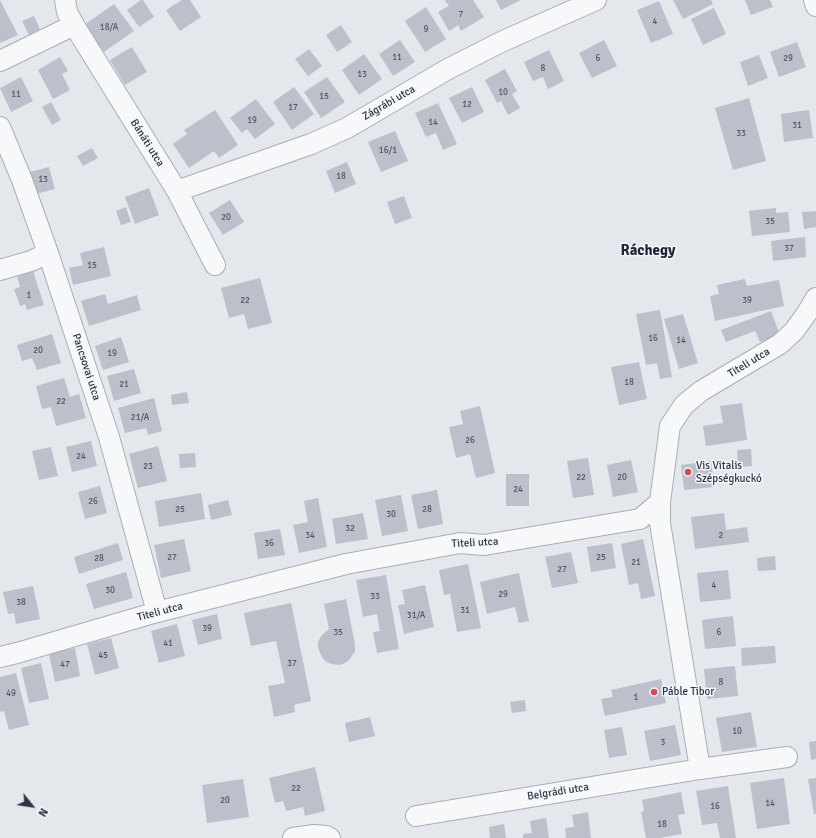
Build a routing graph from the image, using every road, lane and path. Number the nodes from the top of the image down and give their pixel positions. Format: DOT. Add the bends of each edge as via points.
graph roads {
  1 [pos="65,0"];
  2 [pos="596,0"];
  3 [pos="814,0"];
  4 [pos="816,6"];
  5 [pos="74,25"];
  6 [pos="0,61"];
  7 [pos="0,127"];
  8 [pos="177,191"];
  9 [pos="48,253"];
  10 [pos="215,265"];
  11 [pos="0,270"];
  12 [pos="816,300"];
  13 [pos="660,502"];
  14 [pos="157,612"];
  15 [pos="0,656"];
  16 [pos="787,757"];
  17 [pos="700,769"];
  18 [pos="416,816"];
  19 [pos="293,838"];
  20 [pos="330,838"];
  1 -- 5 [label="street, Bánáti utca" via="67,12"];
  2 -- 8 [label="street, Zágrábi utca" via="454,66 347,128 311,144"];
  3 -- 4 [label="street"];
  5 -- 6 [label="street"];
  5 -- 8 [label="street, Bánáti utca"];
  7 -- 9 [label="street, Pancsovai utca"];
  8 -- 10 [label="street, Bánáti utca"];
  9 -- 11 [label="street"];
  9 -- 14 [label="street, Pancsovai utca" via="109,438"];
  12 -- 13 [label="street, Titeli utca" via="794,331 780,344 701,391 684,405 670,426"];
  13 -- 14 [label="street, Titeli utca" via="640,519 484,545 460,543 346,564"];
  13 -- 17 [label="street" via="660,523"];
  14 -- 15 [label="street, Titeli utca"];
  16 -- 17 [label="street, Belgrádi utca"];
  17 -- 18 [label="street, Belgrádi utca"];
  19 -- 20 [label="street" via="314,835"];
}
